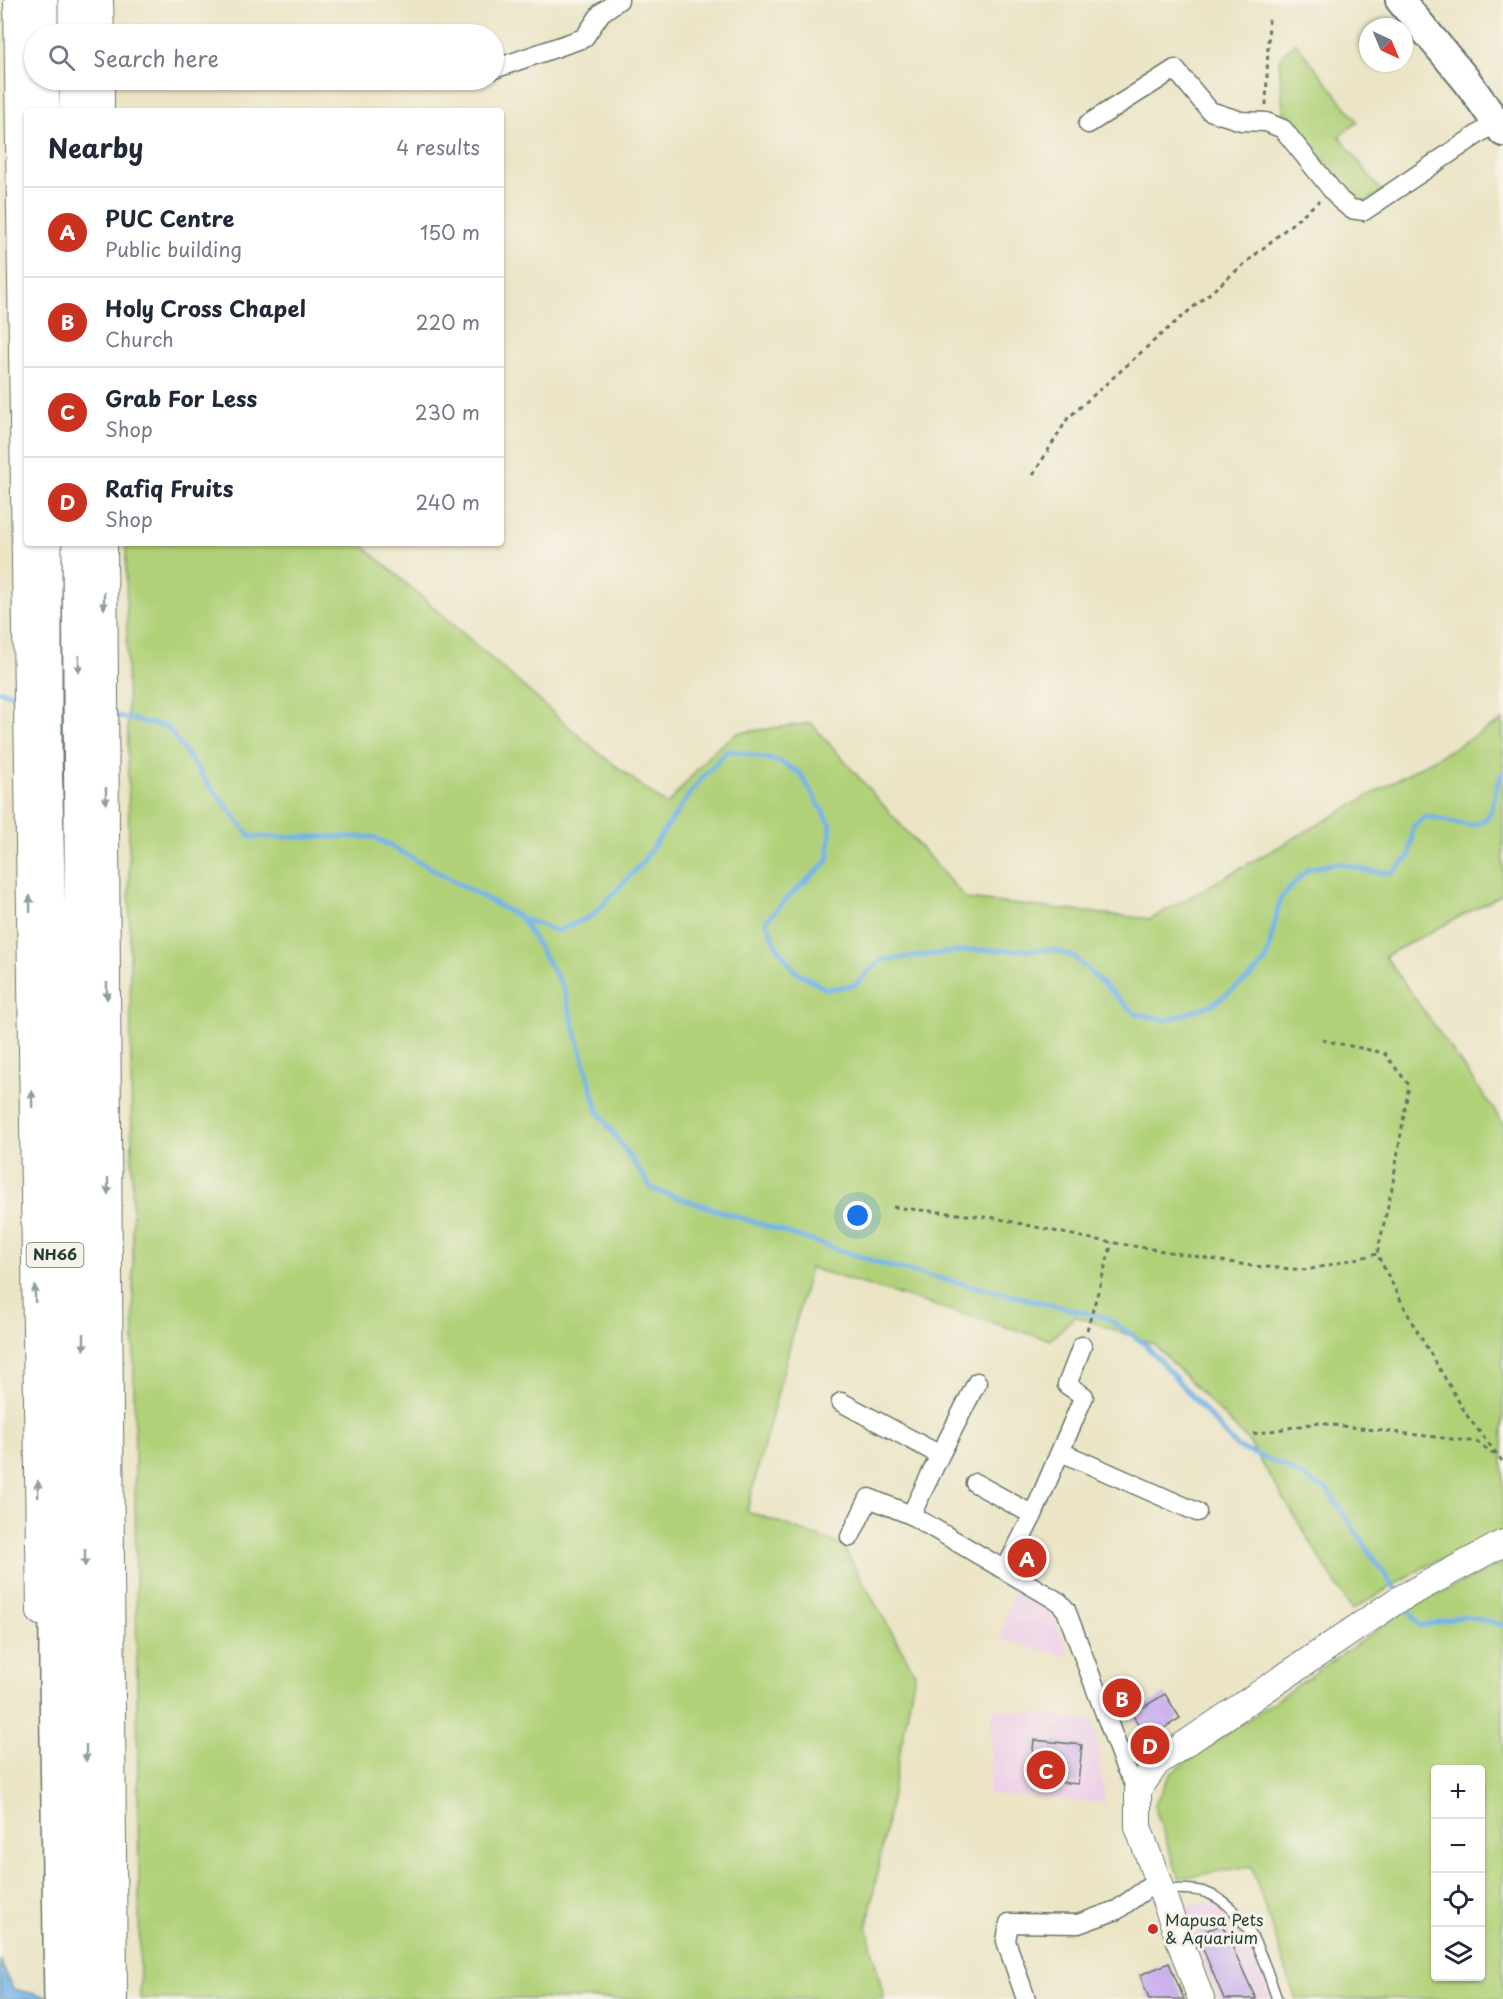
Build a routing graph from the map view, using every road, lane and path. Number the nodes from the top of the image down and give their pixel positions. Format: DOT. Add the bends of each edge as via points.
graph roads {
  1 [pos="17,0"];
  2 [pos="41,0"];
  3 [pos="75,0"];
  4 [pos="100,0"];
  5 [pos="619,0"];
  6 [pos="1400,0"];
  7 [pos="1269,19"];
  8 [pos="41,24"];
  9 [pos="75,24"];
  10 [pos="100,24"];
  11 [pos="504,66"];
  12 [pos="42,90"];
  13 [pos="76,90"];
  14 [pos="101,90"];
  15 [pos="43,108"];
  16 [pos="76,108"];
  17 [pos="101,108"];
  18 [pos="1266,122"];
  19 [pos="1088,124"];
  20 [pos="1499,127"];
  21 [pos="1332,190"];
  22 [pos="24,232"];
  23 [pos="1033,476"];
  24 [pos="33,546"];
  25 [pos="45,546"];
  26 [pos="79,546"];
  27 [pos="104,546"];
  28 [pos="1323,1040"];
  29 [pos="893,1207"];
  30 [pos="1112,1243"];
  31 [pos="1377,1254"];
  32 [pos="1082,1346"];
  33 [pos="977,1382"];
  34 [pos="841,1402"];
  35 [pos="1253,1434"];
  36 [pos="1060,1452"];
  37 [pos="940,1455"];
  38 [pos="1502,1460"];
  39 [pos="975,1483"];
  40 [pos="1197,1512"];
  41 [pos="911,1515"];
  42 [pos="1033,1515"];
  43 [pos="850,1537"];
  44 [pos="1503,1543"];
  45 [pos="1005,1570"];
  46 [pos="1137,1790"];
  47 [pos="1158,1885"];
  48 [pos="77,1987"];
  49 [pos="1026,1999"];
  50 [pos="1201,1999"];
  51 [pos="1277,1999"];
  22 -- 1 [label="street, one-way"];
  2 -- 8 [label="highway"];
  3 -- 9 [label="highway"];
  4 -- 10 [label="street"];
  5 -- 11 [label="street" via="601,13 584,38"];
  6 -- 20 [label="main road" via="1467,81"];
  7 -- 18 [label="path"];
  12 -- 15 [label="highway"];
  13 -- 16 [label="highway"];
  14 -- 17 [label="street"];
  18 -- 19 [label="street" via="1241,122 1210,111 1175,69"];
  18 -- 21 [label="street" via="1283,129"];
  20 -- 21 [label="street" via="1364,211 1351,209"];
  21 -- 23 [label="path" via="1068,418"];
  48 -- 24 [label="street, one-way"];
  25 -- 48 [label="highway, NH66" via="45,753 55,1187 56,1677"];
  26 -- 48 [label="highway, NH66, one-way"];
  27 -- 48 [label="street, one-way"];
  28 -- 31 [label="path" via="1384,1053 1409,1085"];
  29 -- 30 [label="path" via="995,1218"];
  30 -- 31 [label="path" via="1252,1266 1307,1270"];
  30 -- 32 [label="path"];
  31 -- 38 [label="path" via="1468,1417"];
  32 -- 36 [label="street" via="1067,1384 1084,1395"];
  33 -- 37 [label="street"];
  34 -- 37 [label="street"];
  35 -- 38 [label="path" via="1317,1423 1477,1442"];
  36 -- 40 [label="street"];
  36 -- 42 [label="street"];
  37 -- 41 [label="street"];
  39 -- 42 [label="street"];
  41 -- 43 [label="street" via="869,1498"];
  41 -- 45 [label="street"];
  42 -- 45 [label="street"];
  44 -- 46 [label="street" via="1402,1597 1157,1763"];
  45 -- 46 [label="street" via="1066,1610"];
  46 -- 47 [label="street" via="1138,1827"];
  47 -- 49 [label="street" via="1117,1910 1077,1924 1009,1923 1006,1941"];
  47 -- 50 [label="street"];
  47 -- 51 [label="lane" via="1206,1893 1239,1915 1265,1964"];
}
